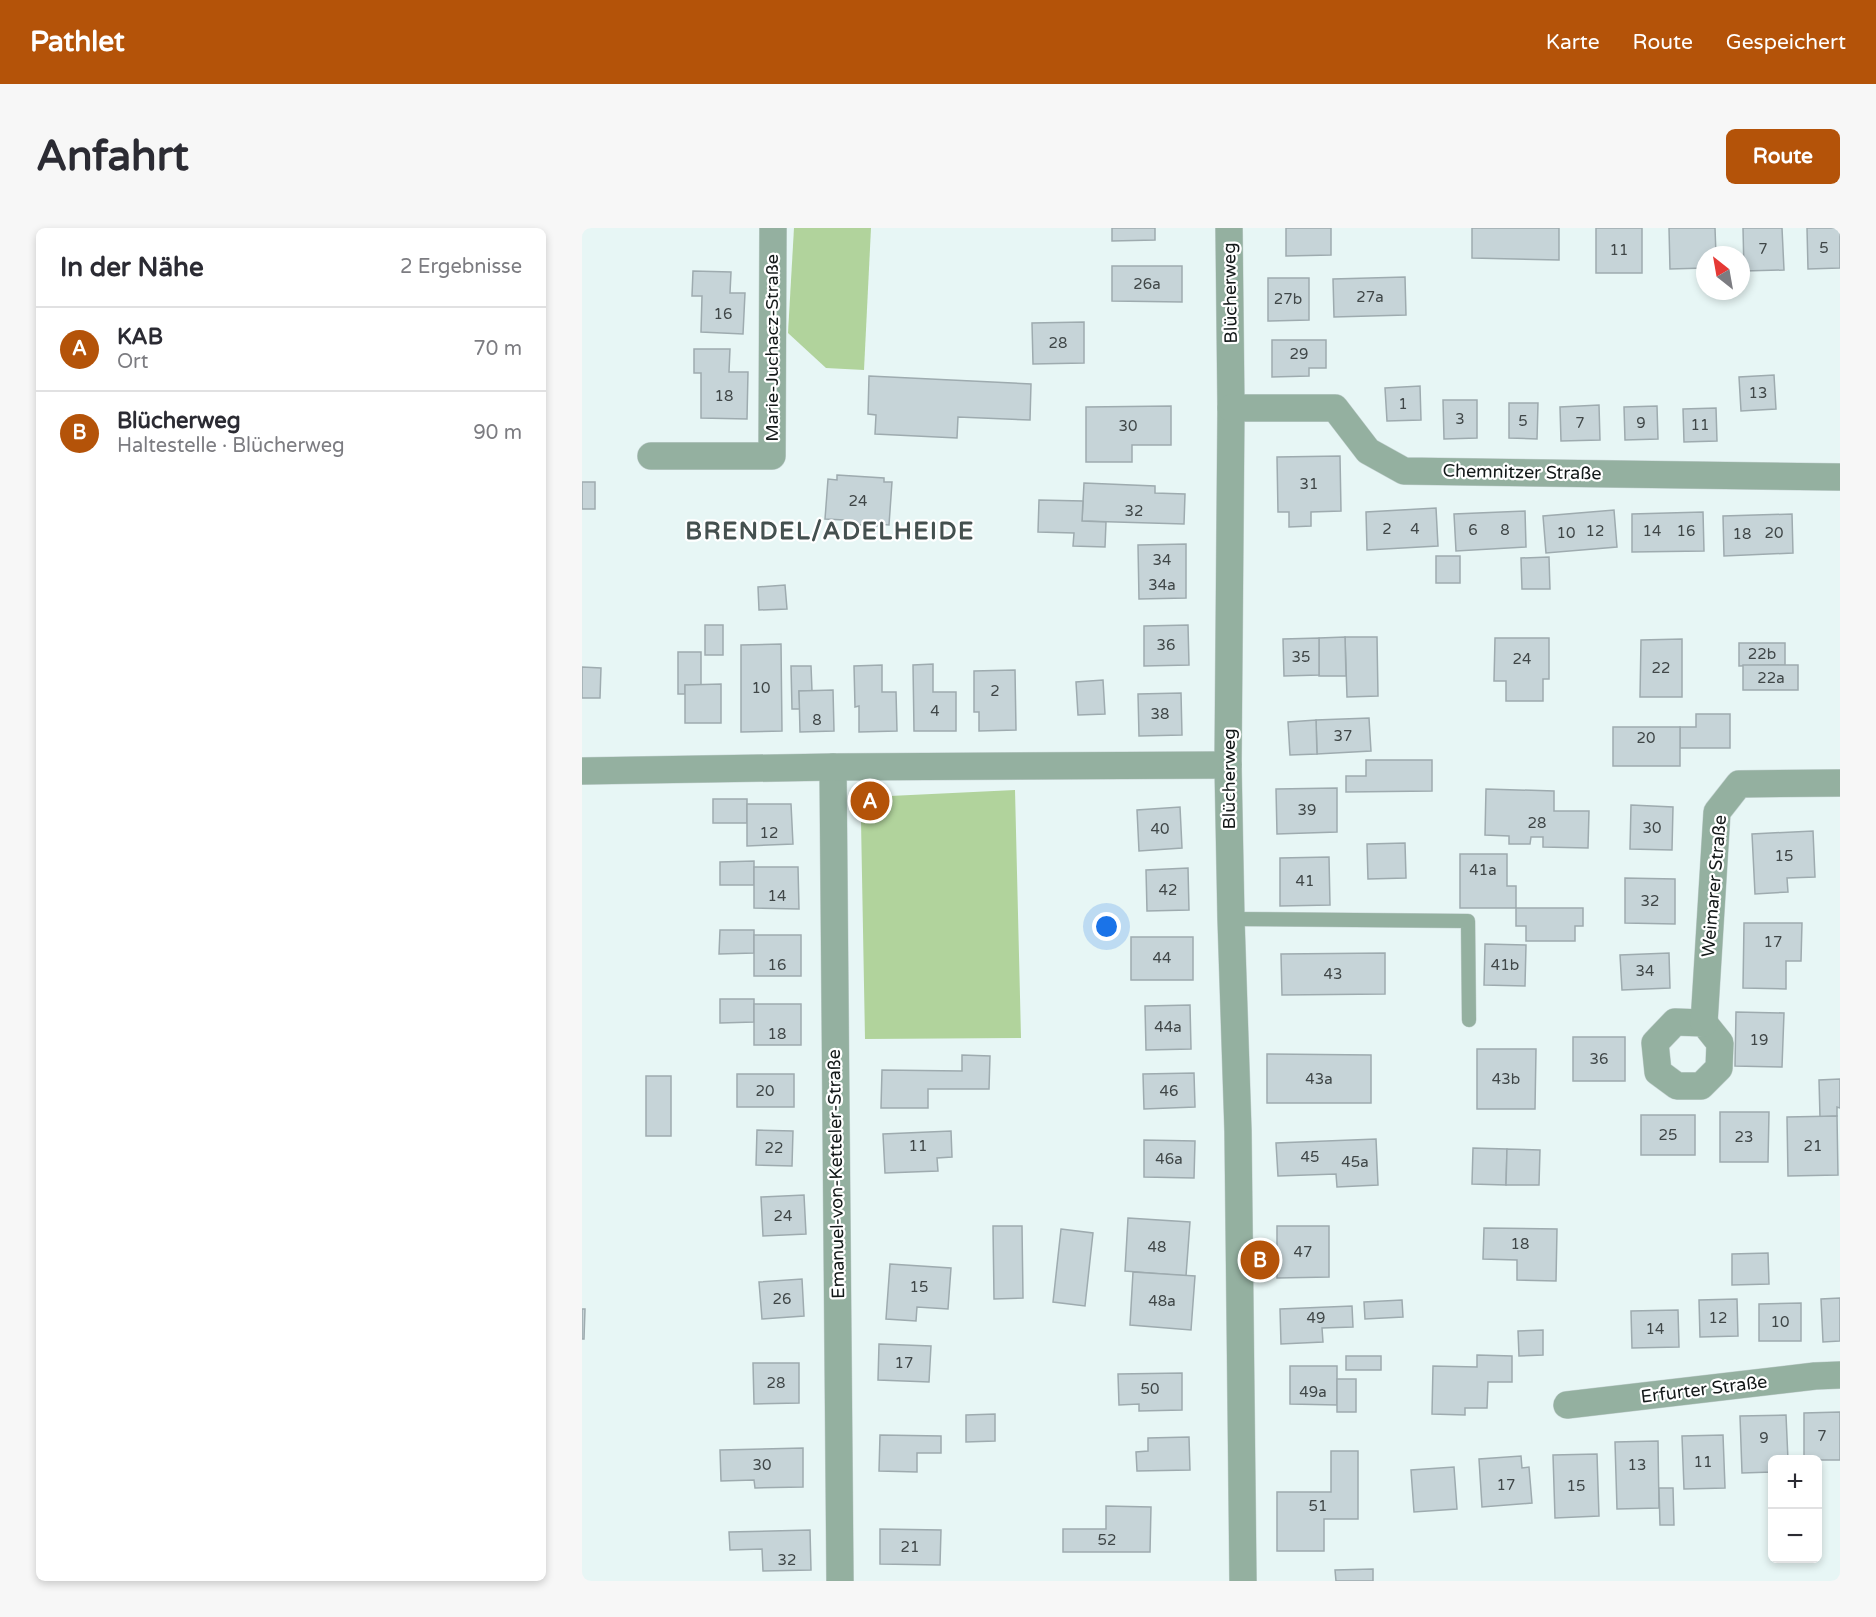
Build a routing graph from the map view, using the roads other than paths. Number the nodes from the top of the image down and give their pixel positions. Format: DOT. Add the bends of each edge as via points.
graph roads {
  1 [pos="773,228"];
  2 [pos="1229,228"];
  3 [pos="1231,408"];
  4 [pos="651,456"];
  5 [pos="1840,477"];
  6 [pos="1228,765"];
  7 [pos="833,767"];
  8 [pos="582,771"];
  9 [pos="1840,783"];
  10 [pos="1231,919"];
  11 [pos="1469,1020"];
  12 [pos="1704,1023"];
  13 [pos="1840,1375"];
  14 [pos="1568,1405"];
  15 [pos="840,1581"];
  16 [pos="1243,1581"];
  1 -- 4 [label="street, Marie-Juchacz-Straße" via="772,456"];
  2 -- 3 [label="street, Blücherweg"];
  3 -- 5 [label="street, Chemnitzer Straße" via="1335,408 1368,451 1404,471"];
  3 -- 6 [label="street, Blücherweg"];
  6 -- 7 [label="street"];
  6 -- 10 [label="street, Blücherweg"];
  7 -- 8 [label="street"];
  7 -- 15 [label="street, Emanuel-von-Ketteler-Straße"];
  9 -- 12 [label="street, Weimarer Straße" via="1739,784 1717,812"];
  10 -- 11 [label="lane" via="1468,921"];
  10 -- 16 [label="street, Blücherweg" via="1238,1131"];
  13 -- 14 [label="street, Erfurter Straße"];
}
